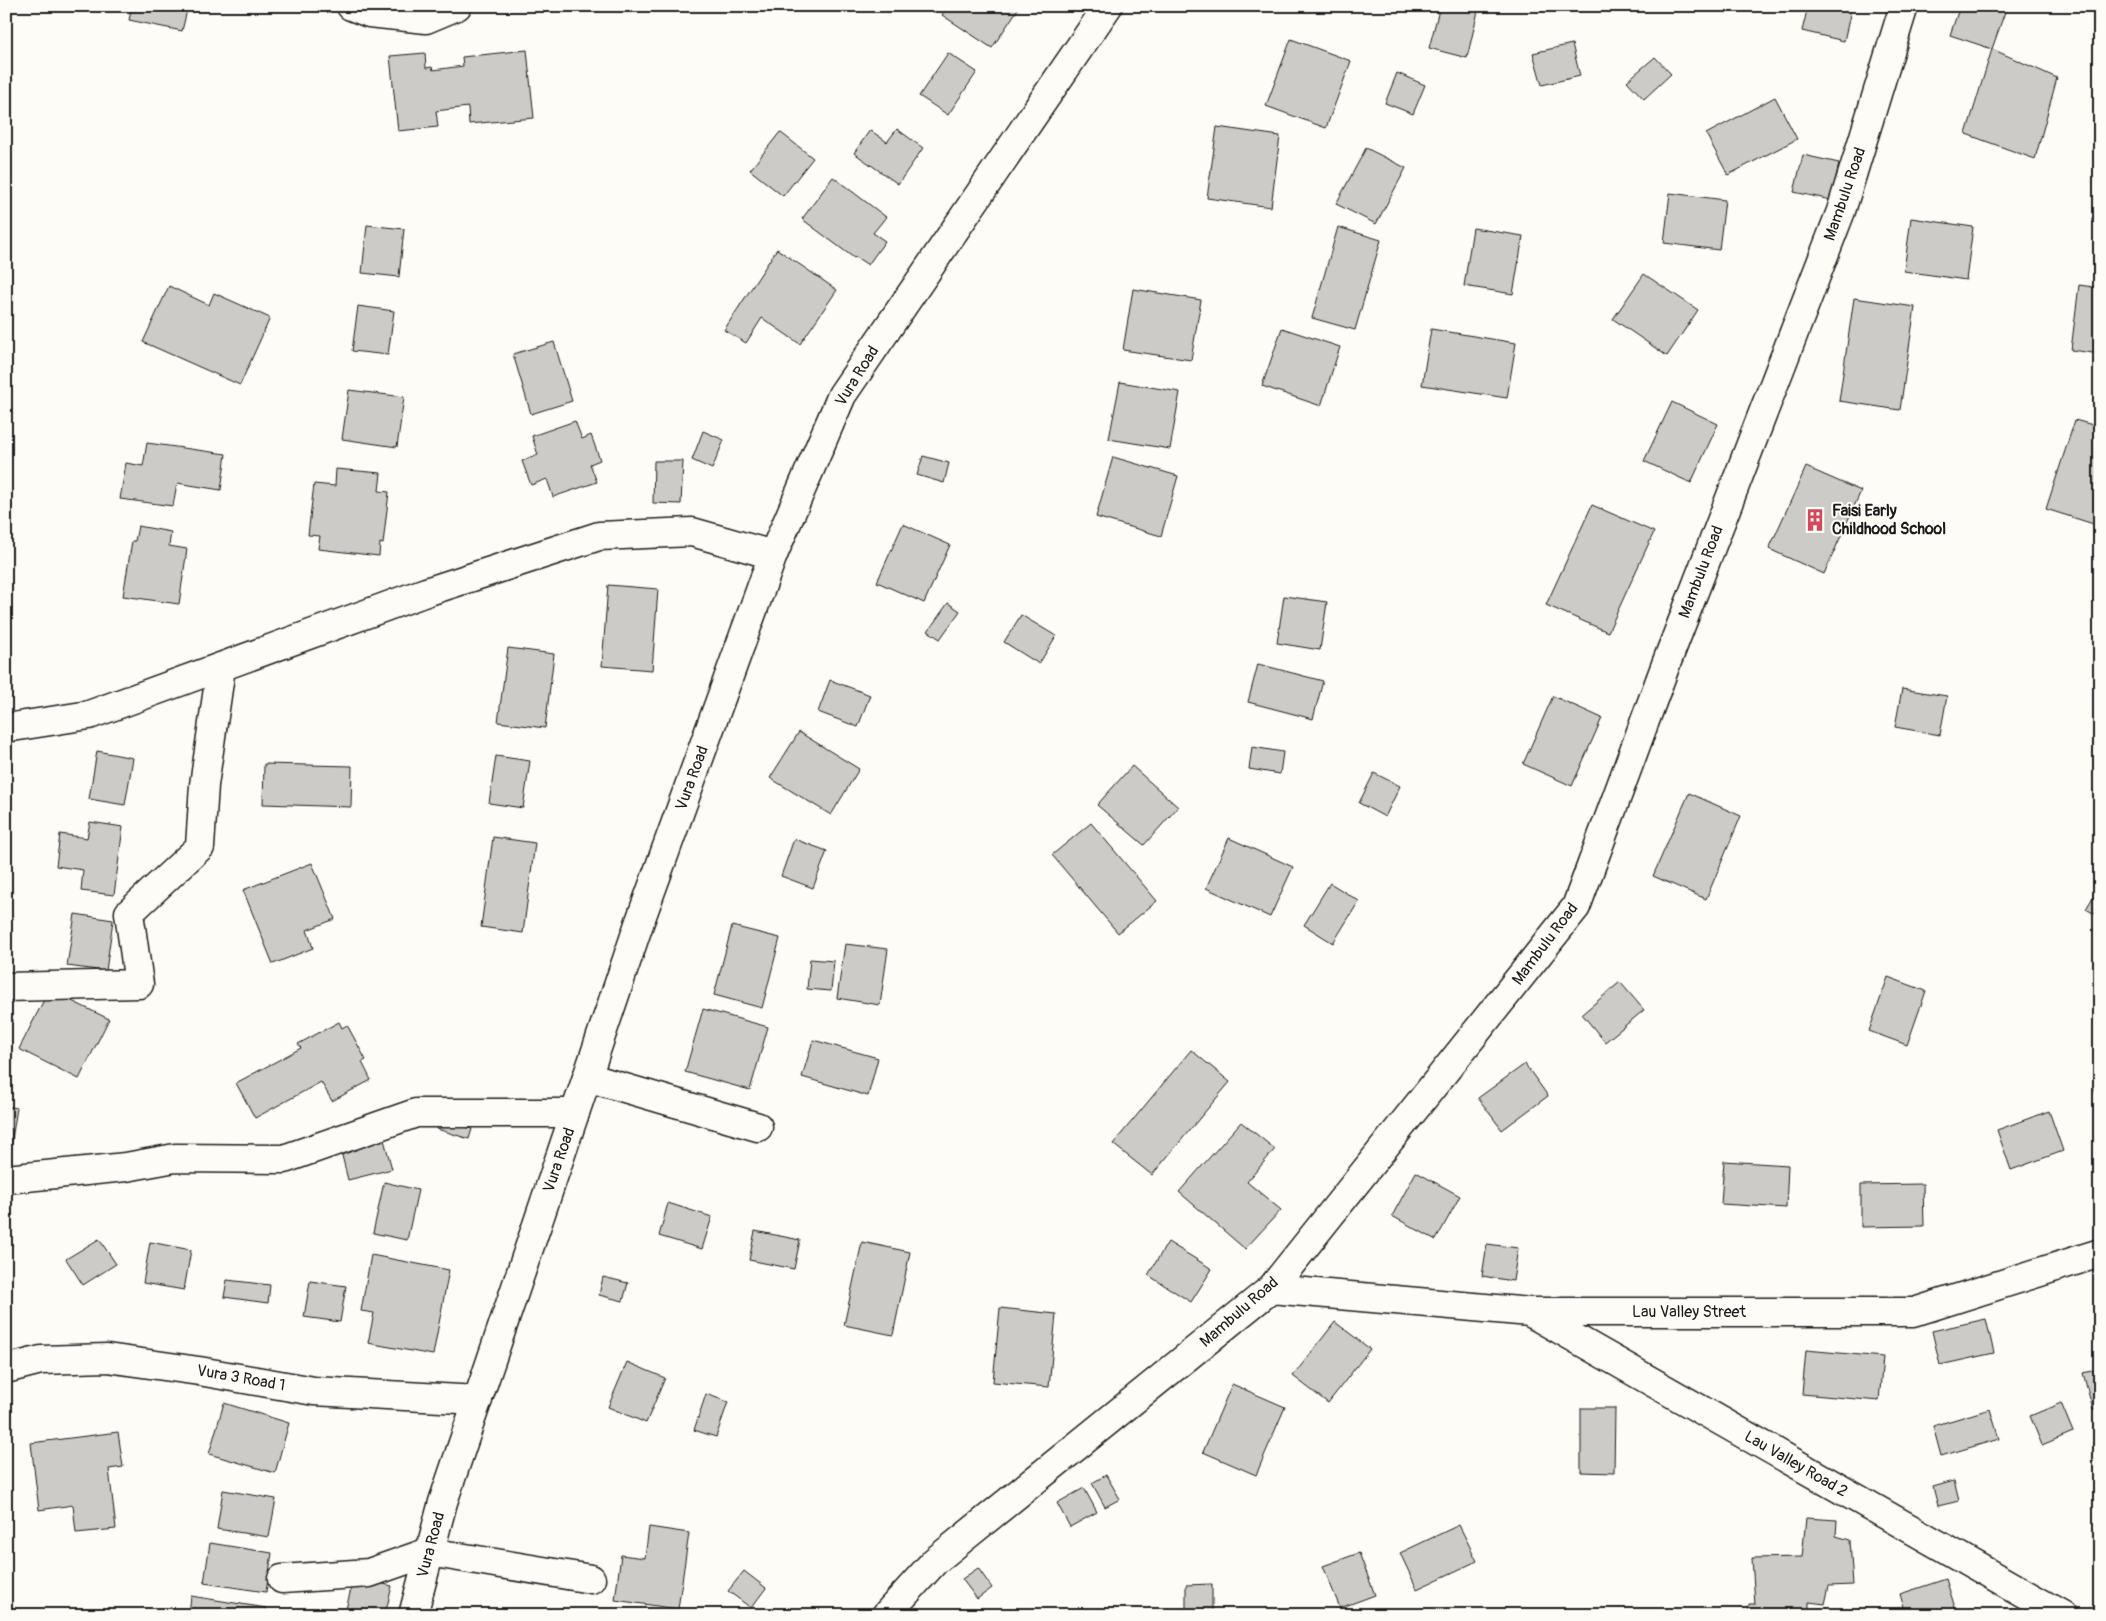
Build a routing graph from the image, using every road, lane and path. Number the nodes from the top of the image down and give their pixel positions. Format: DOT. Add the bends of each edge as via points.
graph roads {
  1 [pos="351,6"];
  2 [pos="456,6"];
  3 [pos="1108,6"];
  4 [pos="1904,6"];
  5 [pos="773,555"];
  6 [pos="221,668"];
  7 [pos="6,728"];
  8 [pos="6,987"];
  9 [pos="587,1077"];
  10 [pos="575,1113"];
  11 [pos="758,1127"];
  12 [pos="6,1179"];
  13 [pos="2100,1254"];
  14 [pos="1271,1289"];
  15 [pos="1530,1312"];
  16 [pos="6,1369"];
  17 [pos="478,1400"];
  18 [pos="429,1552"];
  19 [pos="282,1579"];
  20 [pos="591,1579"];
  21 [pos="413,1615"];
  22 [pos="886,1615"];
  23 [pos="2062,1615"];
  1 -- 2 [label="street" via="369,13 426,19"];
  3 -- 5 [label="street, Vura Road" via="842,396"];
  4 -- 14 [label="street, Mambulu Road" via="1841,210 1669,655 1576,907"];
  5 -- 6 [label="street" via="692,532 599,536 426,592"];
  5 -- 9 [label="street, Vura Road" via="640,920"];
  6 -- 7 [label="street" via="89,715"];
  6 -- 8 [label="street" via="204,777 200,847 129,913 139,984"];
  9 -- 10 [label="street, Vura Road"];
  9 -- 11 [label="street"];
  10 -- 12 [label="street" via="416,1113 284,1159 175,1158 126,1167"];
  10 -- 17 [label="street, Vura Road"];
  13 -- 15 [label="street, Lau Valley Street" via="1914,1312"];
  14 -- 15 [label="street, Lau Valley Street"];
  14 -- 22 [label="street, Mambulu Road" via="935,1560"];
  15 -- 23 [label="street, Lau Valley Road 2"];
  16 -- 17 [label="street, Vura 3 Road 1" via="41,1360 107,1358 314,1391"];
  17 -- 18 [label="street, Vura Road"];
  18 -- 19 [label="street" via="369,1573"];
  18 -- 20 [label="street"];
  18 -- 21 [label="street, Vura Road"];
}
